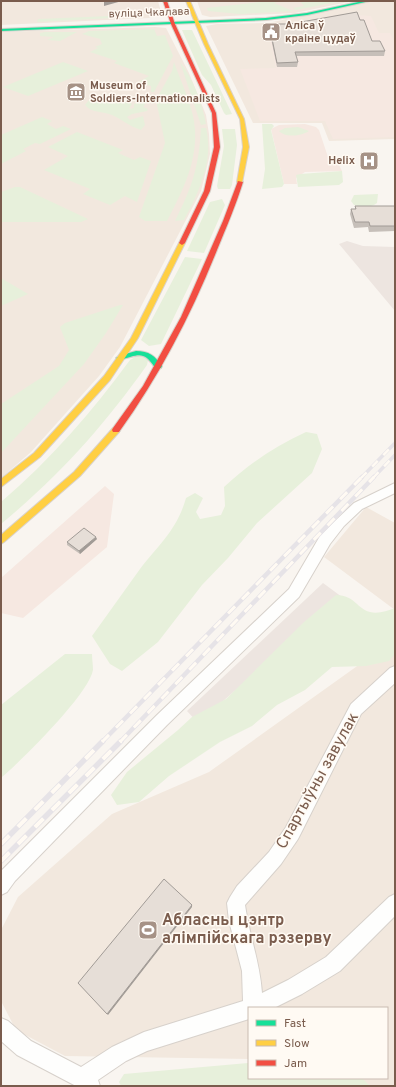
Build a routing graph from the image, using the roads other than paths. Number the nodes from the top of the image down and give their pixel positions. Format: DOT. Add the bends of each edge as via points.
graph roads {
  1 [pos="165,1"];
  2 [pos="188,1"];
  3 [pos="358,1"];
  4 [pos="368,1"];
  5 [pos="195,20"];
  6 [pos="171,21"];
  7 [pos="73,25"];
  8 [pos="1,26"];
  9 [pos="1,30"];
  10 [pos="242,119"];
  11 [pos="222,120"];
  12 [pos="134,338"];
  13 [pos="170,344"];
  14 [pos="120,358"];
  15 [pos="158,366"];
  16 [pos="1,484"];
  17 [pos="395,488"];
  18 [pos="1,540"];
  19 [pos="395,674"];
  20 [pos="1,886"];
  21 [pos="395,903"];
  22 [pos="253,1007"];
  23 [pos="255,1007"];
  24 [pos="248,1009"];
  25 [pos="1,1028"];
  26 [pos="86,1082"];
  1 -- 6 [label="main road"];
  2 -- 5 [label="main road"];
  3 -- 5 [label="main road, вуліца Чкалава" via="284,15"];
  4 -- 5 [label="main road, вуліца Чкалава" via="288,17"];
  5 -- 6 [label="main road, вуліца Чкалава"];
  5 -- 10 [label="main road"];
  6 -- 7 [label="main road, вуліца Чкалава"];
  6 -- 11 [label="main road" via="214,113"];
  7 -- 8 [label="main road, вуліца Чкалава"];
  7 -- 9 [label="main road, вуліца Чкалава"];
  10 -- 11 [label="main road"];
  10 -- 13 [label="main road" via="246,153 234,194 207,267"];
  11 -- 12 [label="main road" via="211,192"];
  12 -- 13 [label="main road" via="136,343 147,348 157,349"];
  12 -- 14 [label="main road"];
  13 -- 15 [label="main road"];
  14 -- 15 [label="main road" via="135,353 146,354 153,357"];
  14 -- 16 [label="main road" via="107,378 58,432 36,455"];
  15 -- 18 [label="main road" via="120,424 87,464"];
  17 -- 20 [label="street" via="358,506 340,523 325,540 294,593 150,731"];
  19 -- 22 [label="street, Спартыўны завулак" via="356,709 292,833 275,858 236,903 251,971"];
  21 -- 23 [label="street" via="333,964"];
  24 -- 26 [label="street" via="144,1042 119,1054"];
  25 -- 26 [label="street" via="24,1048"];
}
